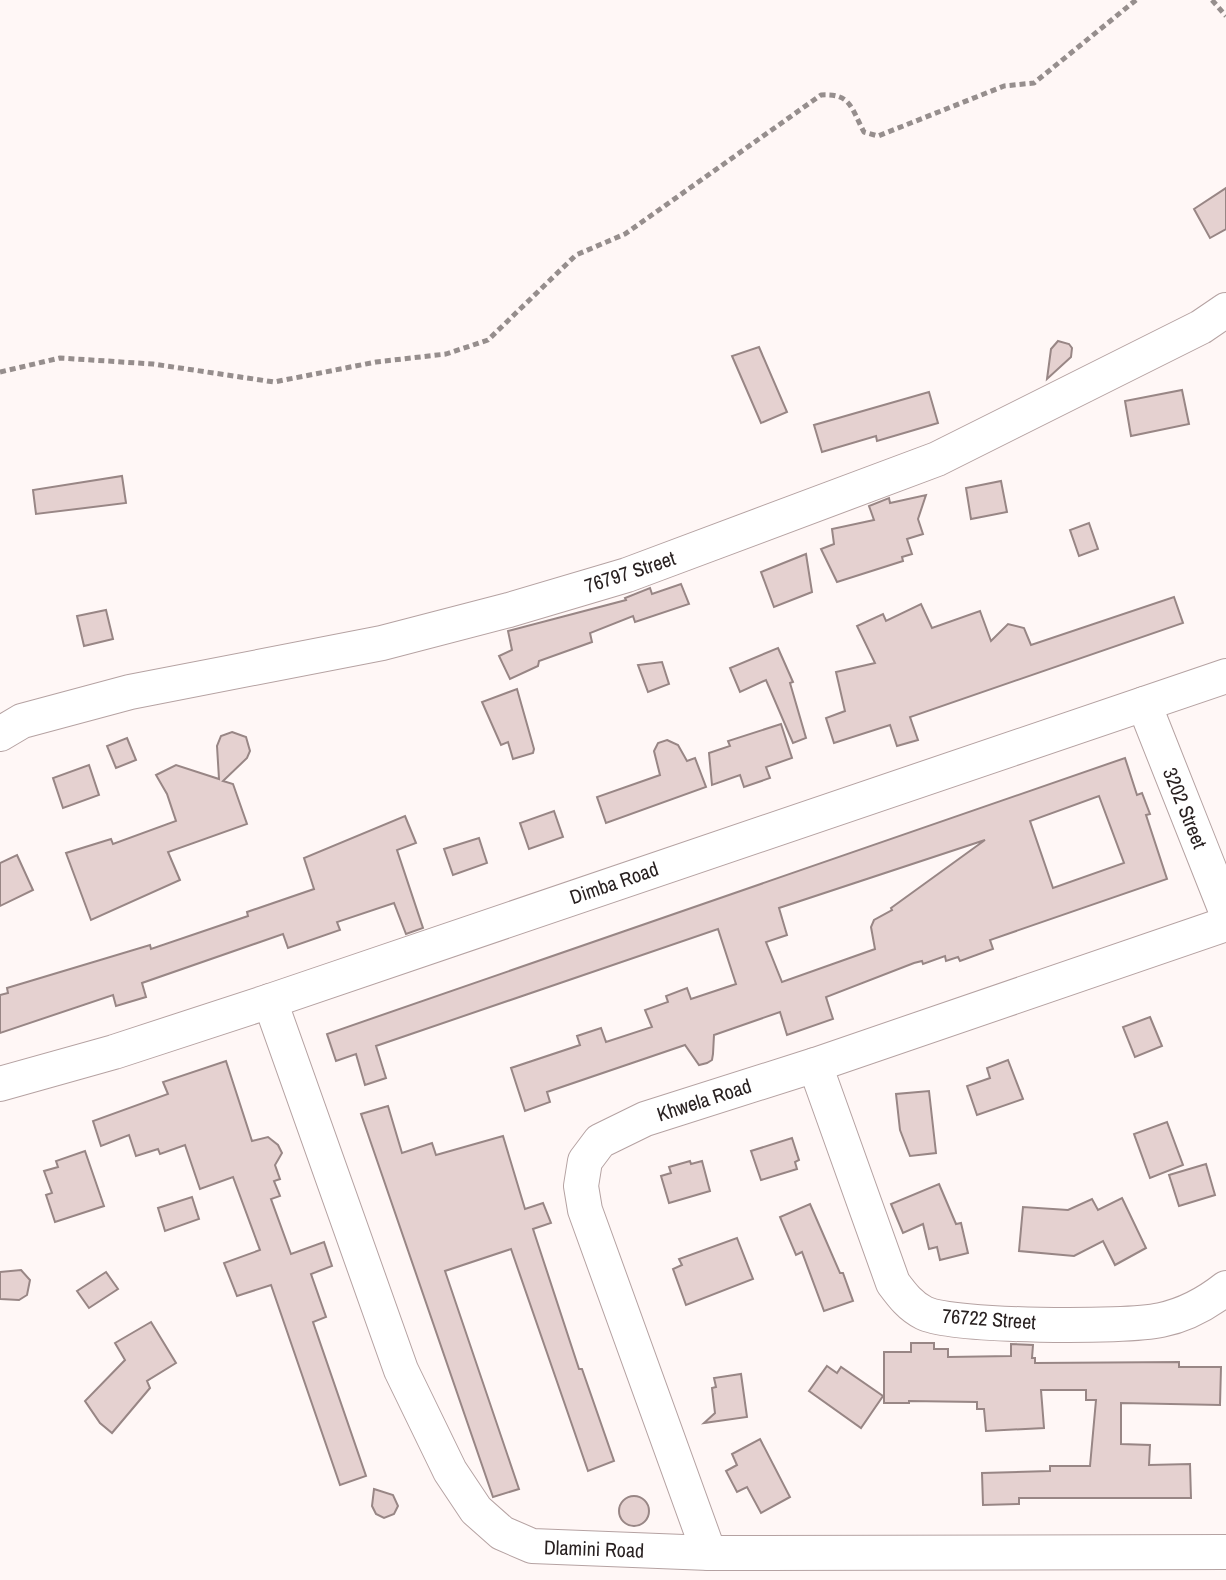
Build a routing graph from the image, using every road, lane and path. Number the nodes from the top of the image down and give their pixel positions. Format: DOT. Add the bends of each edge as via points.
graph roads {
  1 [pos="1136,0"];
  2 [pos="1212,0"];
  3 [pos="1226,16"];
  4 [pos="1226,310"];
  5 [pos="0,372"];
  6 [pos="1226,676"];
  7 [pos="1144,704"];
  8 [pos="0,734"];
  9 [pos="1226,911"];
  10 [pos="1226,924"];
  11 [pos="270,1001"];
  12 [pos="815,1065"];
  13 [pos="0,1084"];
  14 [pos="1226,1288"];
  15 [pos="1226,1552"];
  16 [pos="709,1553"];
  1 -- 5 [label="path" via="1034,83 1004,86 878,136 864,132 846,98 821,95 625,234 576,255 488,340 446,354 274,382 153,364 60,358"];
  2 -- 3 [label="path"];
  4 -- 8 [label="street, 76797 Street" via="937,459 627,575 382,643 130,692 22,721"];
  6 -- 7 [label="street, Dimba Road"];
  7 -- 9 [label="street, 3202 Street"];
  7 -- 11 [label="street, Dimba Road"];
  10 -- 12 [label="street, Khwela Road"];
  11 -- 13 [label="street, Dimba Road"];
  11 -- 16 [label="street, Dlamini Road" via="401,1370 450,1471 476,1510 502,1533 532,1546"];
  12 -- 14 [label="street, 76722 Street" via="893,1283 907,1302 926,1314 959,1322 1137,1323 1192,1310"];
  12 -- 16 [label="street, Khwela Road" via="645,1119 600,1141 585,1161 585,1210"];
  15 -- 16 [label="street, Dlamini Road"];
}
